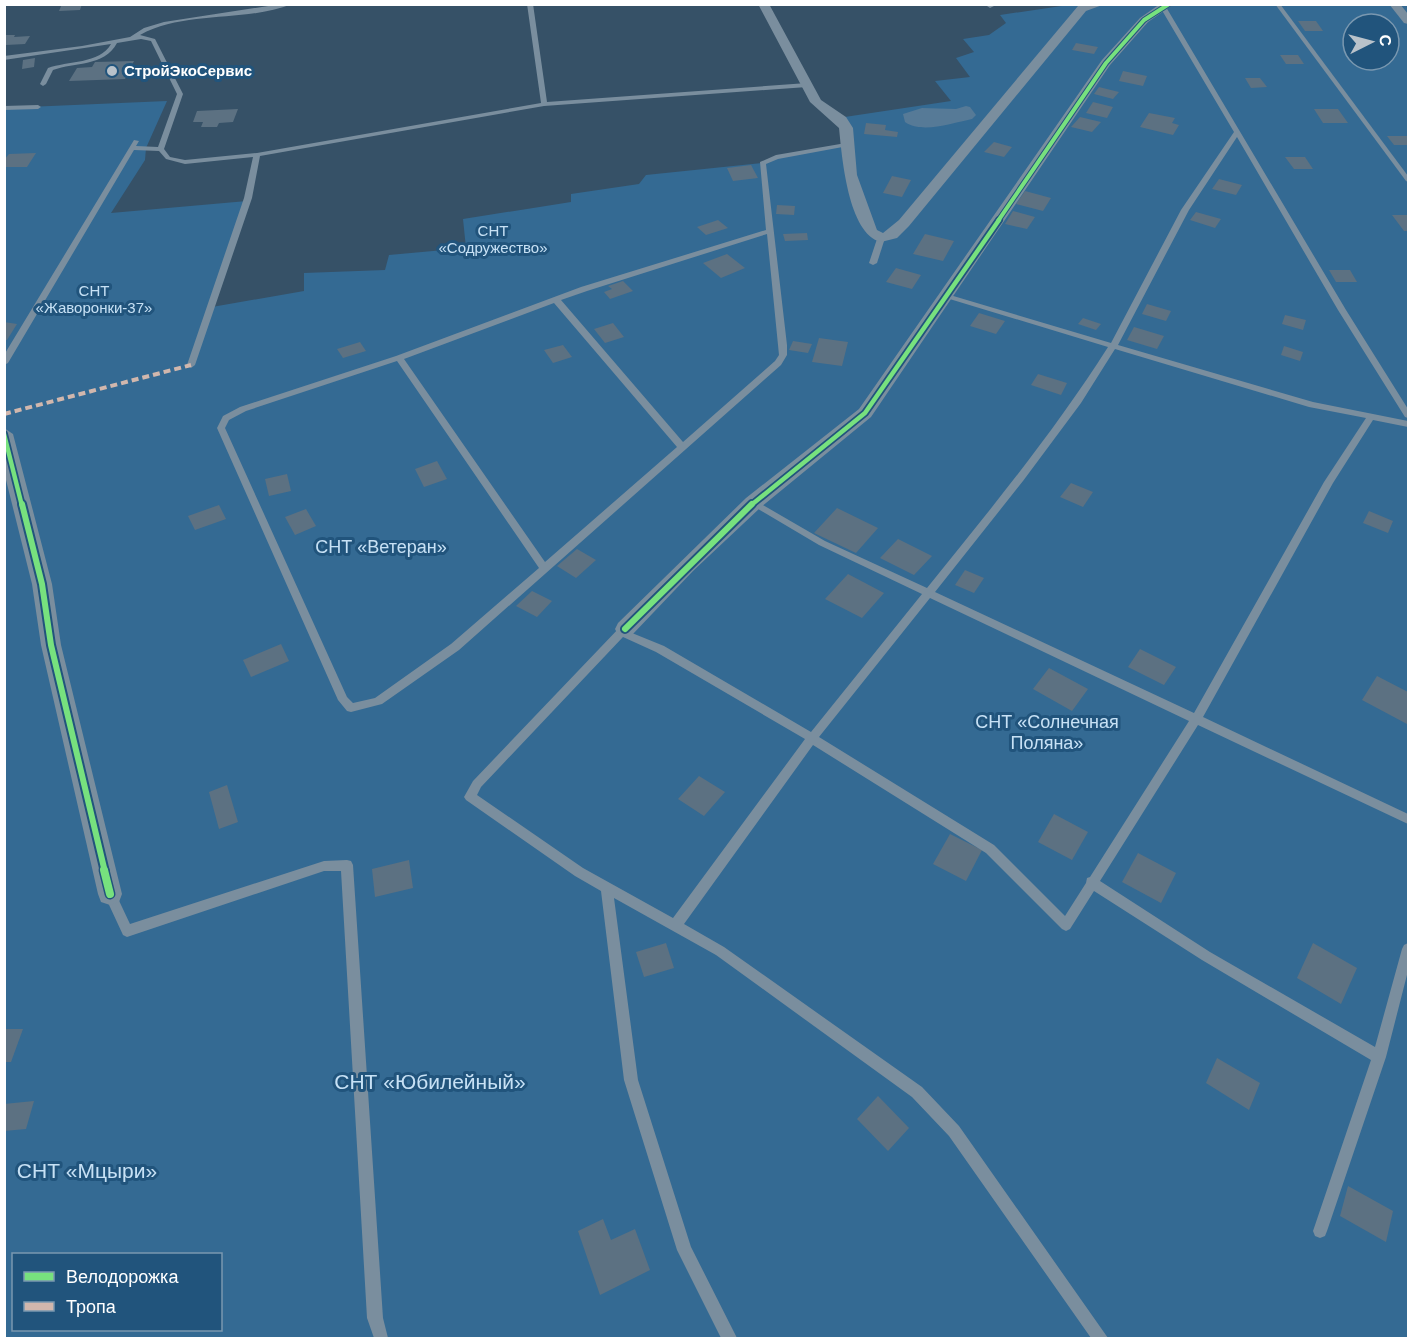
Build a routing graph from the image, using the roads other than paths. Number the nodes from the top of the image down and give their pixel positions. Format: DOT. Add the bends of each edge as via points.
graph roads {
  1 [pos="290,4"];
  2 [pos="530,4"];
  3 [pos="763,4"];
  4 [pos="1100,4"];
  5 [pos="1277,4"];
  6 [pos="1394,4"];
  7 [pos="1166,6"];
  8 [pos="1408,21"];
  9 [pos="132,39"];
  10 [pos="115,42"];
  11 [pos="4,58"];
  12 [pos="43,84"];
  13 [pos="807,85"];
  14 [pos="544,104"];
  15 [pos="38,107"];
  16 [pos="4,108"];
  17 [pos="1237,132"];
  18 [pos="846,145"];
  19 [pos="161,149"];
  20 [pos="258,155"];
  21 [pos="1408,180"];
  22 [pos="770,231"];
  23 [pos="876,235"];
  24 [pos="873,263"];
  25 [pos="947,297"];
  26 [pos="555,300"];
  27 [pos="1113,346"];
  28 [pos="399,358"];
  29 [pos="4,363"];
  30 [pos="191,365"];
  31 [pos="1408,415"];
  32 [pos="1371,417"];
  33 [pos="1408,424"];
  34 [pos="4,434"];
  35 [pos="682,448"];
  36 [pos="753,503"];
  37 [pos="545,569"];
  38 [pos="928,591"];
  39 [pos="626,629"];
  40 [pos="1196,719"];
  41 [pos="812,738"];
  42 [pos="1408,819"];
  43 [pos="1091,882"];
  44 [pos="607,888"];
  45 [pos="110,894"];
  46 [pos="675,926"];
  47 [pos="1408,949"];
  48 [pos="1379,1057"];
  49 [pos="1320,1231"];
  50 [pos="381,1338"];
  51 [pos="729,1338"];
  52 [pos="1100,1338"];
  1 -- 9 [label="lane" via="166,24 140,32"];
  2 -- 14 [label="lane"];
  3 -- 13 [label="street"];
  4 -- 23 [label="street" via="1083,8 904,223 892,235"];
  5 -- 21 [label="lane"];
  6 -- 8 [label="street"];
  7 -- 17 [label="lane"];
  7 -- 25 [label="street" via="1144,20 1106,63"];
  9 -- 10 [label="lane"];
  9 -- 19 [label="lane" via="153,40 180,94"];
  10 -- 11 [label="lane"];
  10 -- 12 [label="lane" via="112,50 101,58 50,69"];
  13 -- 14 [label="lane"];
  13 -- 18 [label="street" via="816,102 841,120 846,128"];
  14 -- 20 [label="lane"];
  15 -- 16 [label="lane"];
  17 -- 27 [label="lane" via="1185,210"];
  17 -- 31 [label="lane"];
  18 -- 22 [label="lane" via="762,163"];
  18 -- 23 [label="street" via="850,175"];
  19 -- 20 [label="lane" via="168,158 184,162"];
  19 -- 29 [label="lane" via="134,144"];
  20 -- 30 [label="lane" via="248,198"];
  22 -- 26 [label="lane"];
  22 -- 35 [label="lane" via="783,355"];
  23 -- 24 [label="lane"];
  25 -- 27 [label="lane"];
  25 -- 36 [label="street" via="865,413"];
  26 -- 28 [label="lane"];
  26 -- 35 [label="lane"];
  27 -- 32 [label="lane" via="1312,405"];
  27 -- 38 [label="lane" via="1078,402 1020,479"];
  28 -- 37 [label="lane"];
  28 -- 37 [label="lane" via="243,409 221,422 343,700 351,708 378,701 455,647"];
  32 -- 33 [label="lane"];
  32 -- 40 [label="lane" via="1329,482"];
  34 -- 45 [label="street" via="42,584 51,645"];
  35 -- 37 [label="lane"];
  36 -- 38 [label="lane" via="822,543"];
  36 -- 39 [label="street"];
  38 -- 40 [label="lane"];
  38 -- 41 [label="lane"];
  39 -- 41 [label="lane" via="628,636 660,649"];
  39 -- 44 [label="lane" via="477,783 470,797"];
  40 -- 42 [label="lane"];
  40 -- 43 [label="lane"];
  41 -- 43 [label="lane" via="990,849 1066,925"];
  41 -- 46 [label="lane"];
  43 -- 48 [label="lane" via="1206,956"];
  44 -- 46 [label="lane"];
  44 -- 51 [label="lane" via="631,1080 684,1250"];
  45 -- 50 [label="lane" via="127,931 324,866 347,865 375,1318"];
  46 -- 52 [label="lane" via="720,951 917,1092 954,1131"];
  47 -- 48 [label="lane"];
  48 -- 49 [label="lane"];
}
